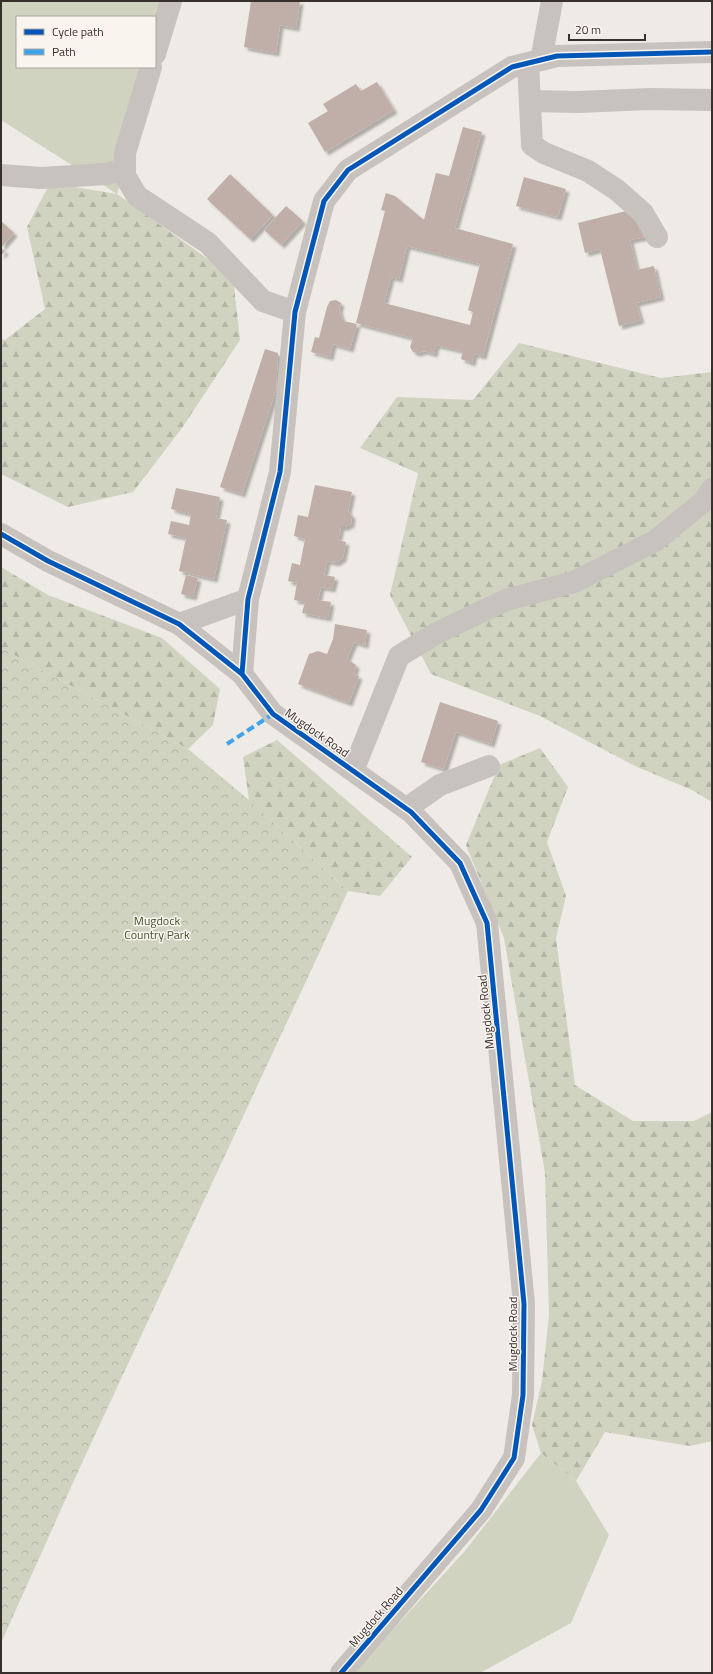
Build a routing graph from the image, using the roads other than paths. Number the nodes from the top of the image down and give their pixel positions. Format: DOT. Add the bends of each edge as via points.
graph roads {
  1 [pos="171,1"];
  2 [pos="552,1"];
  3 [pos="156,51"];
  4 [pos="712,52"];
  5 [pos="534,62"];
  6 [pos="151,68"];
  7 [pos="712,100"];
  8 [pos="530,101"];
  9 [pos="125,169"];
  10 [pos="1,175"];
  11 [pos="657,237"];
  12 [pos="295,312"];
  13 [pos="712,489"];
  14 [pos="1,534"];
  15 [pos="248,599"];
  16 [pos="179,624"];
  17 [pos="242,674"];
  18 [pos="489,766"];
  19 [pos="353,771"];
  20 [pos="407,808"];
  21 [pos="341,1673"];
  1 -- 3 [label="street"];
  2 -- 5 [label="street"];
  4 -- 5 [label="street" via="557,56"];
  5 -- 8 [label="street"];
  5 -- 12 [label="street" via="512,68 348,170 324,201"];
  6 -- 9 [label="street" via="124,153"];
  7 -- 8 [label="street"];
  8 -- 11 [label="street" via="532,145 544,153 588,171 617,190 643,213"];
  9 -- 10 [label="street" via="106,174 40,178"];
  9 -- 12 [label="street" via="125,176 137,196 208,243 262,302"];
  12 -- 15 [label="street" via="280,472"];
  13 -- 19 [label="street" via="703,502 655,541 574,582 506,600 437,633 399,656"];
  14 -- 16 [label="street, Mugdock Road" via="48,562"];
  15 -- 16 [label="street"];
  15 -- 17 [label="street"];
  16 -- 17 [label="street, Mugdock Road"];
  17 -- 19 [label="street, Mugdock Road" via="273,714"];
  18 -- 20 [label="street" via="440,785"];
  19 -- 20 [label="street, Mugdock Road"];
  20 -- 21 [label="street, Mugdock Road" via="460,863 487,923 524,1304 523,1395 514,1458 481,1510"];
}
